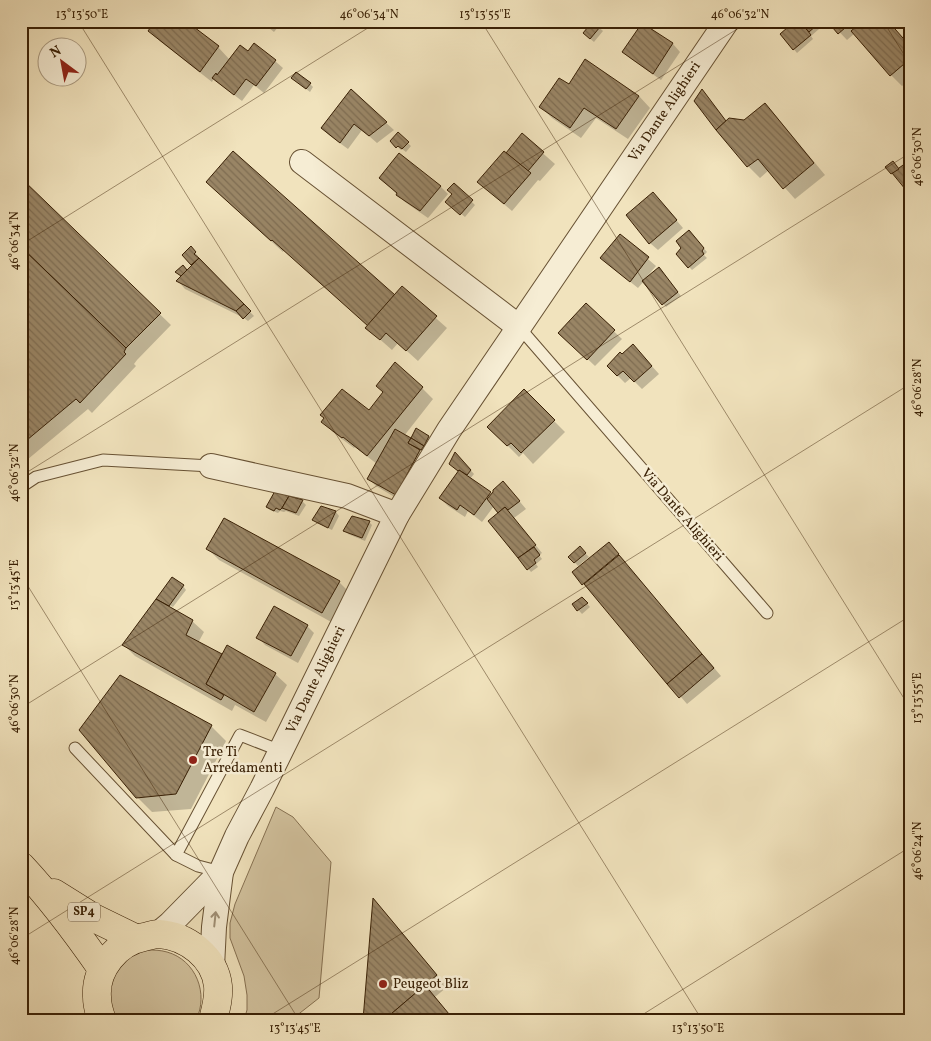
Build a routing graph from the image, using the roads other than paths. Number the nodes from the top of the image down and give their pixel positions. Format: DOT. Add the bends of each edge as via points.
graph roads {
  1 [pos="727,21"];
  2 [pos="302,162"];
  3 [pos="519,327"];
  4 [pos="210,466"];
  5 [pos="21,487"];
  6 [pos="397,515"];
  7 [pos="767,613"];
  8 [pos="75,748"];
  9 [pos="281,751"];
  10 [pos="176,856"];
  11 [pos="221,872"];
  12 [pos="28,874"];
  13 [pos="146,936"];
  14 [pos="212,967"];
  15 [pos="102,969"];
  16 [pos="102,1020"];
  17 [pos="213,1020"];
  1 -- 3 [label="street, Via Dante Alighieri"];
  2 -- 3 [label="street, Via Dante Alighieri"];
  3 -- 6 [label="street, Via Dante Alighieri" via="449,430"];
  3 -- 7 [label="lane, Via Dante Alighieri"];
  4 -- 5 [label="lane" via="103,460 36,477"];
  4 -- 6 [label="street" via="347,496"];
  6 -- 9 [label="street, Via Dante Alighieri"];
  8 -- 10 [label="lane"];
  9 -- 10 [label="lane" via="240,734"];
  9 -- 11 [label="street, Via Dante Alighieri"];
  10 -- 11 [label="lane"];
  11 -- 13 [label="street, Via Dante Alighieri" via="170,924"];
  14 -- 11 [label="street, Via Dante Alighieri, one-way"];
  12 -- 13 [label="main road, SP4" via="94,918"];
  12 -- 15 [label="main road, SP4"];
  13 -- 14 [label="main road, SP4" via="174,936 189,943"];
  13 -- 15 [label="main road" via="122,946"];
  14 -- 17 [label="main road, SP4" via="218,984"];
  15 -- 16 [label="main road" via="96,996"];
}
